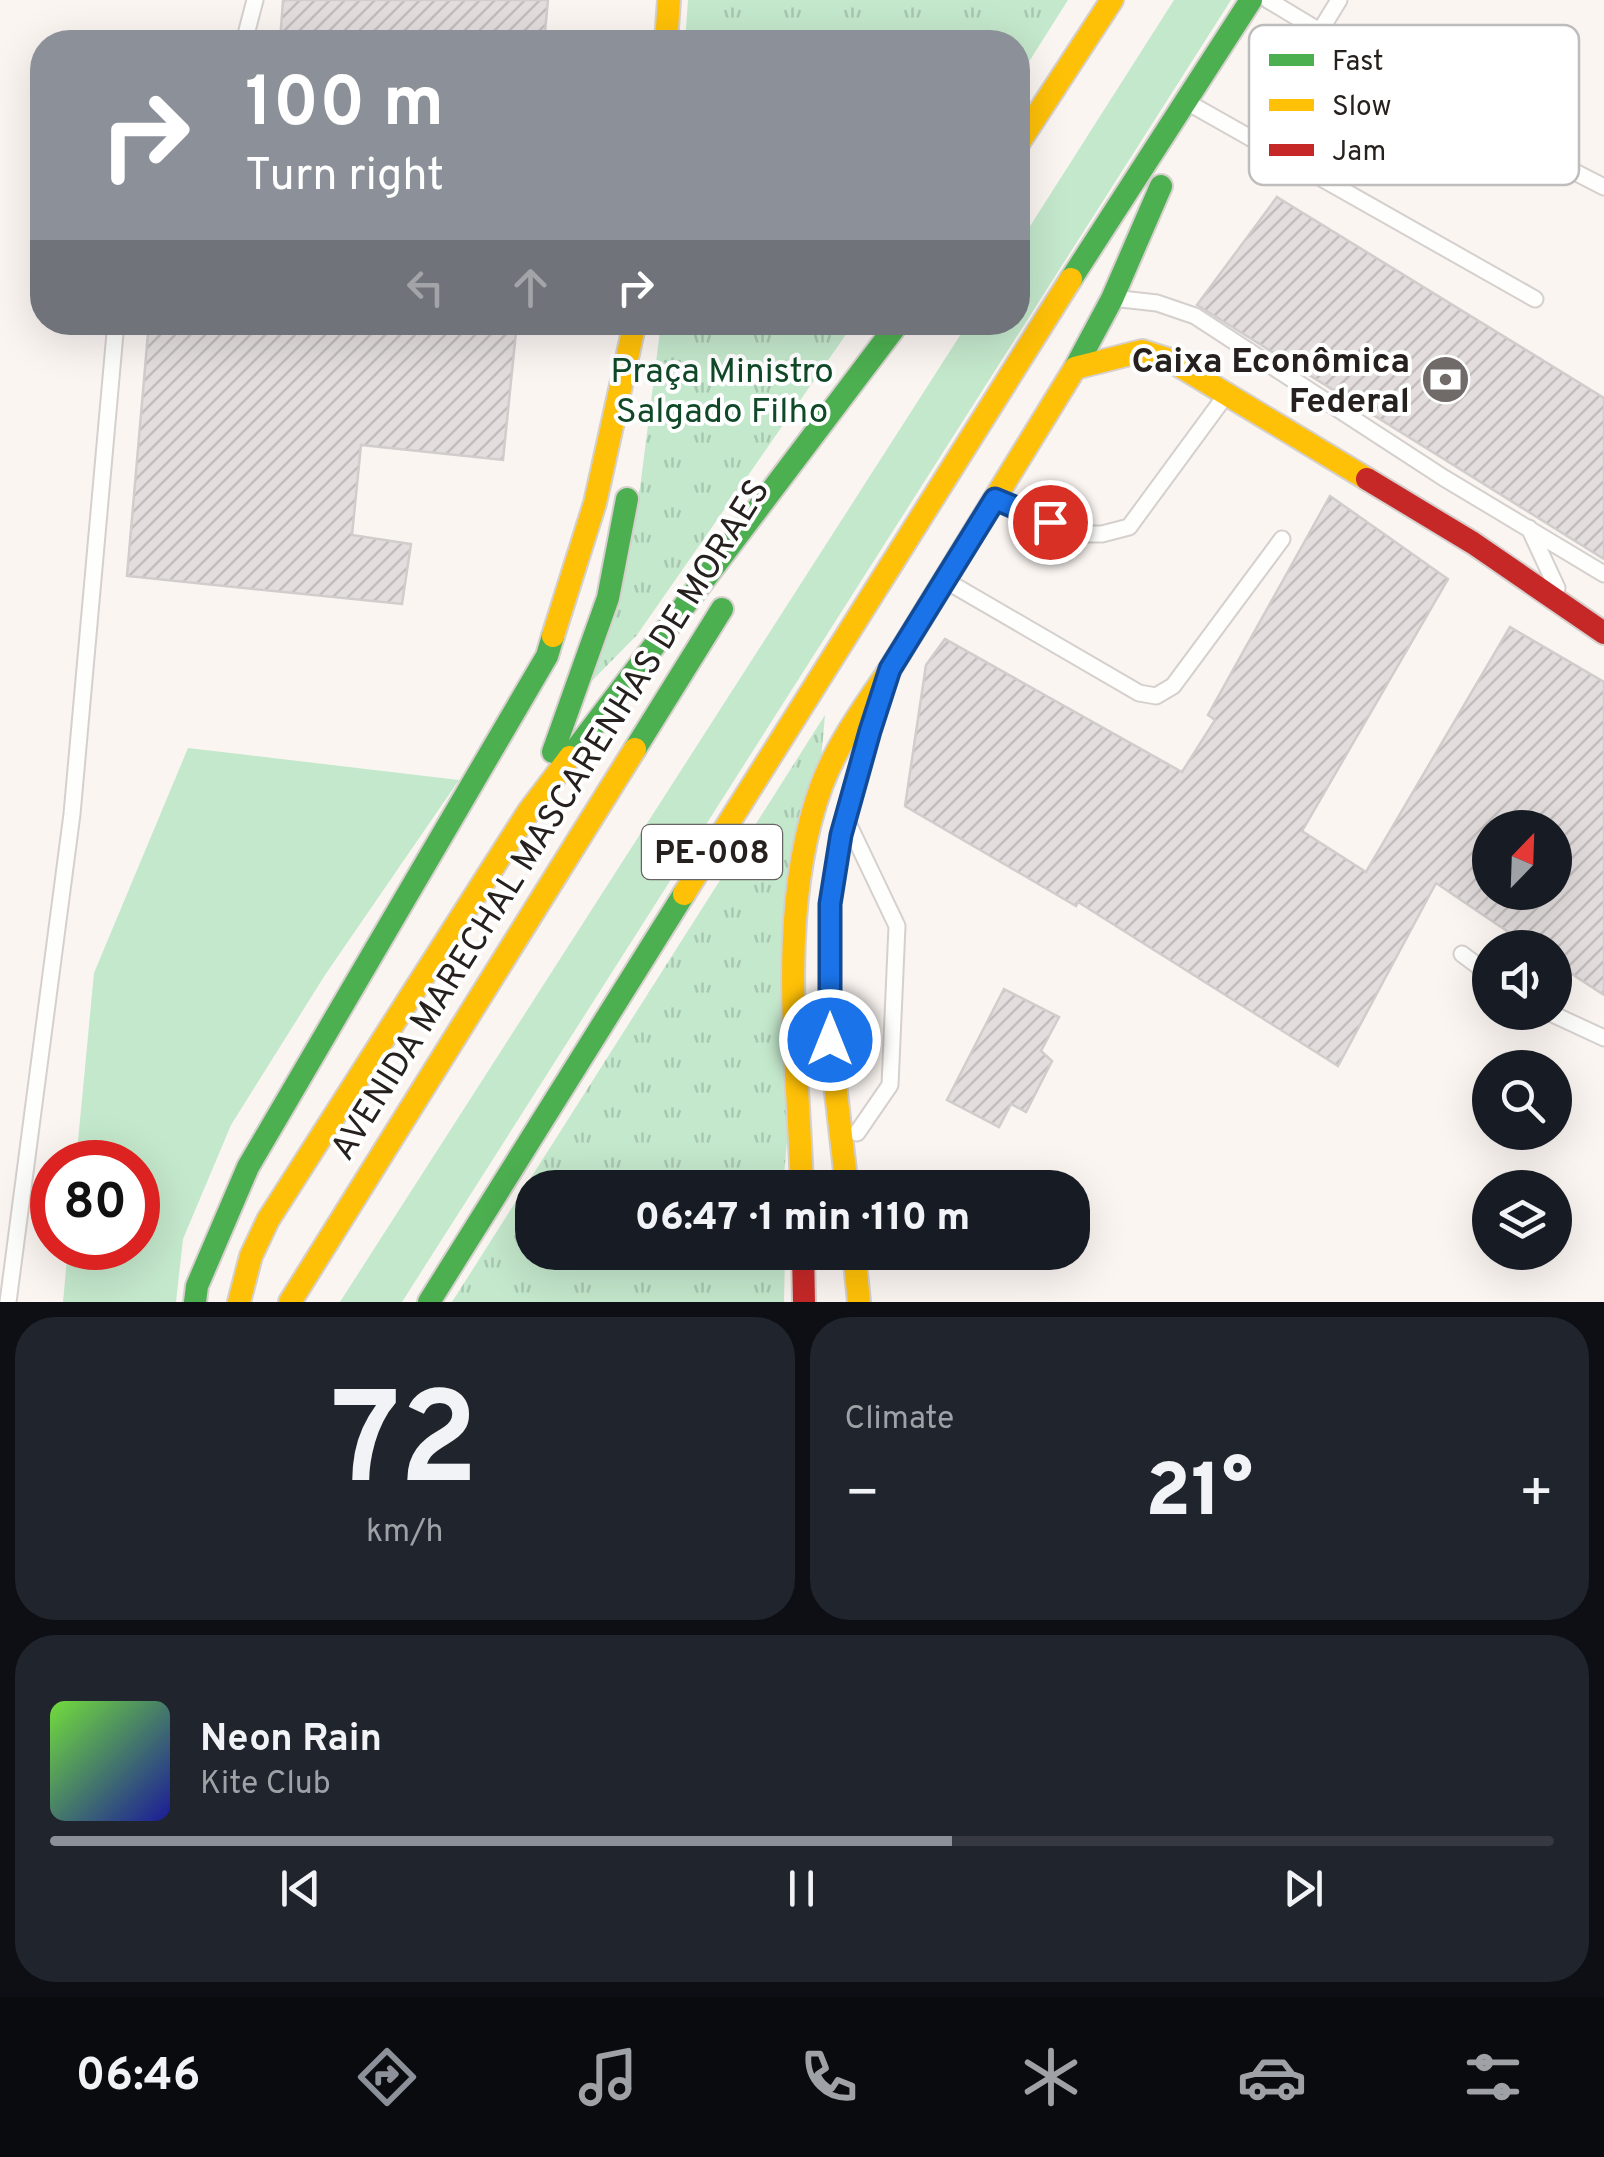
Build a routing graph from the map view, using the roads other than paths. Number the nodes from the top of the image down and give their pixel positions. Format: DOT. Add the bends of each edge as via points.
graph roads {
  1 [pos="254,0"];
  2 [pos="669,0"];
  3 [pos="1112,0"];
  4 [pos="1251,0"];
  5 [pos="1268,0"];
  6 [pos="1339,0"];
  7 [pos="1310,25"];
  8 [pos="1324,25"];
  9 [pos="247,30"];
  10 [pos="667,30"];
  11 [pos="1216,52"];
  12 [pos="1194,106"];
  13 [pos="1030,126"];
  14 [pos="1249,137"];
  15 [pos="1579,174"];
  16 [pos="1334,185"];
  17 [pos="1604,187"];
  18 [pos="1112,298"];
  19 [pos="1535,299"];
  20 [pos="115,335"];
  21 [pos="632,335"];
  22 [pos="645,335"];
  23 [pos="890,335"];
  24 [pos="892,335"];
  25 [pos="1075,368"];
  26 [pos="1228,392"];
  27 [pos="640,406"];
  28 [pos="632,473"];
  29 [pos="995,499"];
  30 [pos="1529,528"];
  31 [pos="766,539"];
  32 [pos="1282,539"];
  33 [pos="1604,574"];
  34 [pos="944,580"];
  35 [pos="734,589"];
  36 [pos="1568,610"];
  37 [pos="1604,633"];
  38 [pos="890,669"];
  39 [pos="866,749"];
  40 [pos="532,806"];
  41 [pos="848,811"];
  42 [pos="837,864"];
  43 [pos="1462,954"];
  44 [pos="1472,961"];
  45 [pos="830,1020"];
  46 [pos="1572,1023"];
  47 [pos="1604,1038"];
  48 [pos="843,1152"];
  49 [pos="802,1170"];
  50 [pos="845,1170"];
  51 [pos="803,1270"];
  52 [pos="855,1270"];
  53 [pos="8,1302"];
  54 [pos="195,1302"];
  55 [pos="239,1302"];
  56 [pos="290,1302"];
  57 [pos="430,1302"];
  58 [pos="804,1302"];
  59 [pos="858,1302"];
  1 -- 9 [label="lane"];
  2 -- 10 [label="main road"];
  3 -- 13 [label="main road"];
  4 -- 11 [label="main road, PE-008"];
  5 -- 7 [label="lane"];
  6 -- 8 [label="lane"];
  11 -- 12 [label="main road"];
  11 -- 57 [label="main road, PE-008"];
  12 -- 14 [label="lane"];
  12 -- 18 [label="main road"];
  15 -- 17 [label="lane"];
  16 -- 19 [label="lane"];
  18 -- 25 [label="main road"];
  18 -- 30 [label="lane" via="1195,316"];
  20 -- 53 [label="lane" via="72,814"];
  21 -- 54 [label="main road" via="595,503 546,656 248,1166"];
  22 -- 27 [label="main road"];
  23 -- 40 [label="main road"];
  24 -- 31 [label="main road, AVENIDA MARECHAL MASCARENHAS DE MORAES"];
  25 -- 26 [label="main road" via="1142,351"];
  25 -- 29 [label="main road"];
  26 -- 29 [label="lane" via="1129,526 1078,534"];
  26 -- 36 [label="main road" via="1472,542"];
  28 -- 40 [label="main road" via="608,598"];
  29 -- 34 [label="main road"];
  30 -- 33 [label="lane"];
  30 -- 36 [label="lane"];
  32 -- 34 [label="lane" via="1173,686 1156,696 1139,693"];
  34 -- 38 [label="main road"];
  35 -- 56 [label="main road, AVENIDA MARECHAL MASCARENHAS DE MORAES / PE-008"];
  36 -- 37 [label="main road"];
  38 -- 39 [label="main road"];
  38 -- 49 [label="main road" via="819,790 809,838 798,912"];
  40 -- 55 [label="main road" via="268,1220"];
  41 -- 42 [label="main road"];
  41 -- 48 [label="lane" via="898,926 890,1085"];
  43 -- 44 [label="lane"];
  45 -- 48 [label="main road"];
  46 -- 47 [label="lane"];
  48 -- 50 [label="main road"];
  51 -- 58 [label="main road"];
  52 -- 59 [label="main road"];
}
